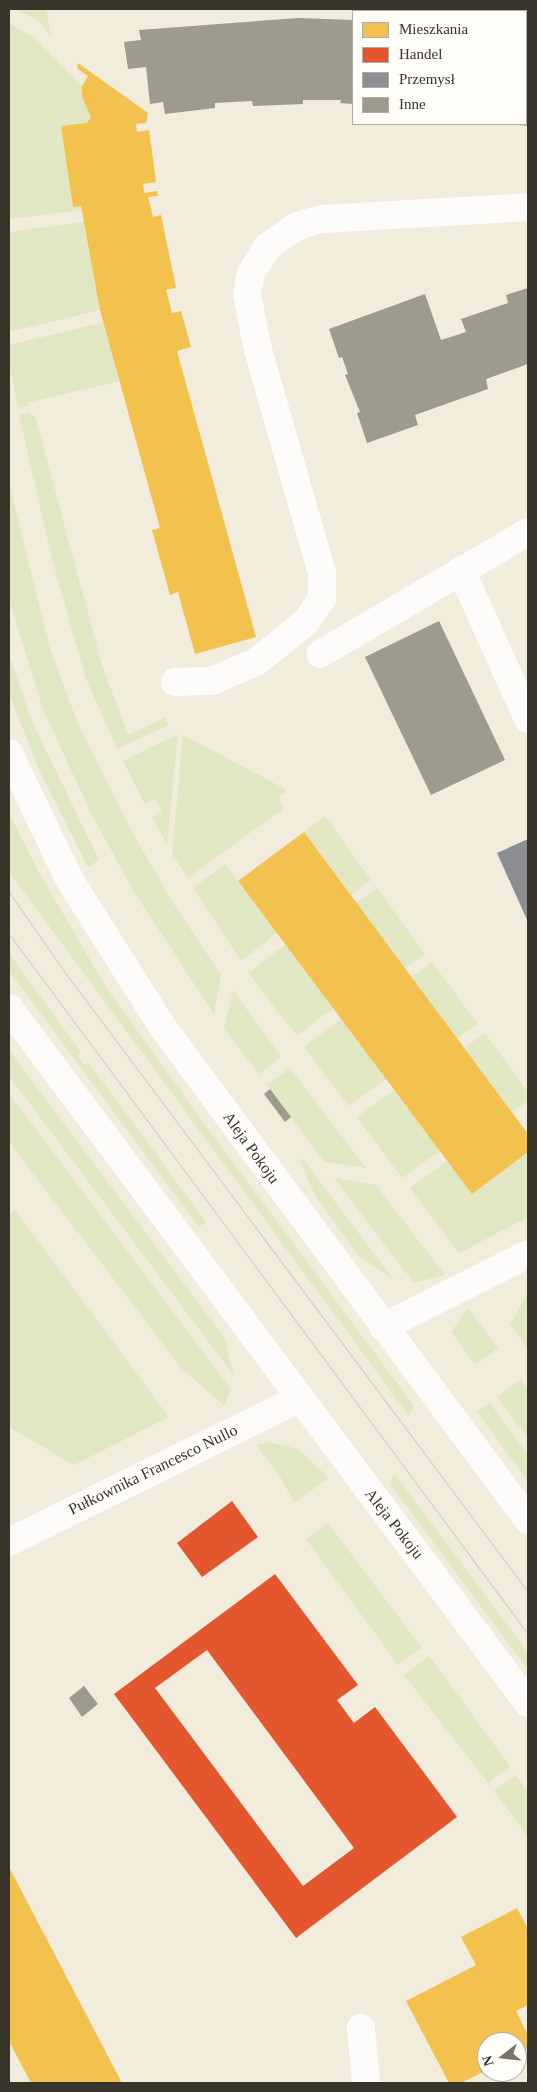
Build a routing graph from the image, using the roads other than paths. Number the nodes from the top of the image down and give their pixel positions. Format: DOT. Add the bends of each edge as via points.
graph roads {
  1 [pos="528,207"];
  2 [pos="528,532"];
  3 [pos="460,570"];
  4 [pos="320,654"];
  5 [pos="174,682"];
  6 [pos="528,719"];
  7 [pos="9,753"];
  8 [pos="9,1008"];
  9 [pos="528,1254"];
  10 [pos="383,1327"];
  11 [pos="298,1399"];
  12 [pos="528,1520"];
  13 [pos="9,1542"];
  14 [pos="528,1703"];
  15 [pos="361,2028"];
  16 [pos="366,2083"];
  1 -- 5 [label="main road" via="322,219 297,226 267,247 252,273 247,295 258,350 322,573 322,598 306,622 246,668 212,681"];
  2 -- 3 [label="main road"];
  3 -- 4 [label="main road"];
  3 -- 6 [label="main road"];
  7 -- 10 [label="main road, Aleja Pokoju" via="69,879 128,976"];
  8 -- 11 [label="main road, Aleja Pokoju"];
  9 -- 10 [label="main road"];
  10 -- 12 [label="main road, Aleja Pokoju"];
  11 -- 13 [label="main road, Pułkownika Francesco Nullo"];
  11 -- 14 [label="main road, Aleja Pokoju"];
  15 -- 16 [label="main road"];
}
